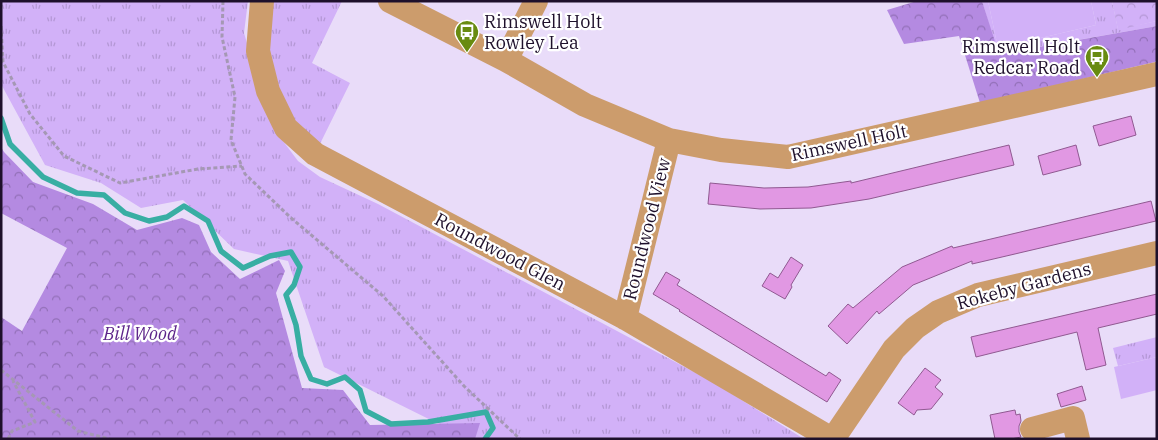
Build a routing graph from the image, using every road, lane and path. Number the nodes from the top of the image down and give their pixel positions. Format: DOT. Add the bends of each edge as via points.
graph roads {
  1 [pos="223,1"];
  2 [pos="262,1"];
  3 [pos="390,1"];
  4 [pos="536,1"];
  5 [pos="1,26"];
  6 [pos="506,60"];
  7 [pos="1157,74"];
  8 [pos="669,140"];
  9 [pos="242,166"];
  10 [pos="1157,253"];
  11 [pos="625,318"];
  12 [pos="1,370"];
  13 [pos="11,378"];
  14 [pos="1032,429"];
  15 [pos="8,439"];
  16 [pos="110,439"];
  17 [pos="520,439"];
  18 [pos="832,439"];
  19 [pos="1078,439"];
  1 -- 9 [label="path" via="222,37 235,97 231,140"];
  2 -- 11 [label="street, Roundwood Glen" via="258,50 268,90 286,128 315,154"];
  3 -- 6 [label="street, Rimswell Holt"];
  4 -- 6 [label="street"];
  5 -- 9 [label="path" via="3,62 30,114 64,156 120,183 198,169"];
  6 -- 8 [label="street, Rimswell Holt" via="585,105"];
  7 -- 8 [label="street, Rimswell Holt" via="788,157 721,150"];
  8 -- 11 [label="street, Roundwood View"];
  9 -- 17 [label="path" via="245,174 290,217 383,296 464,386"];
  10 -- 18 [label="street, Rokeby Gardens" via="978,295 938,312 894,348"];
  11 -- 18 [label="street, Roundwood Glen"];
  12 -- 13 [label="path"];
  13 -- 15 [label="path" via="35,422 12,432"];
  13 -- 16 [label="path" via="78,431"];
  14 -- 19 [label="street" via="1073,418"];
}
